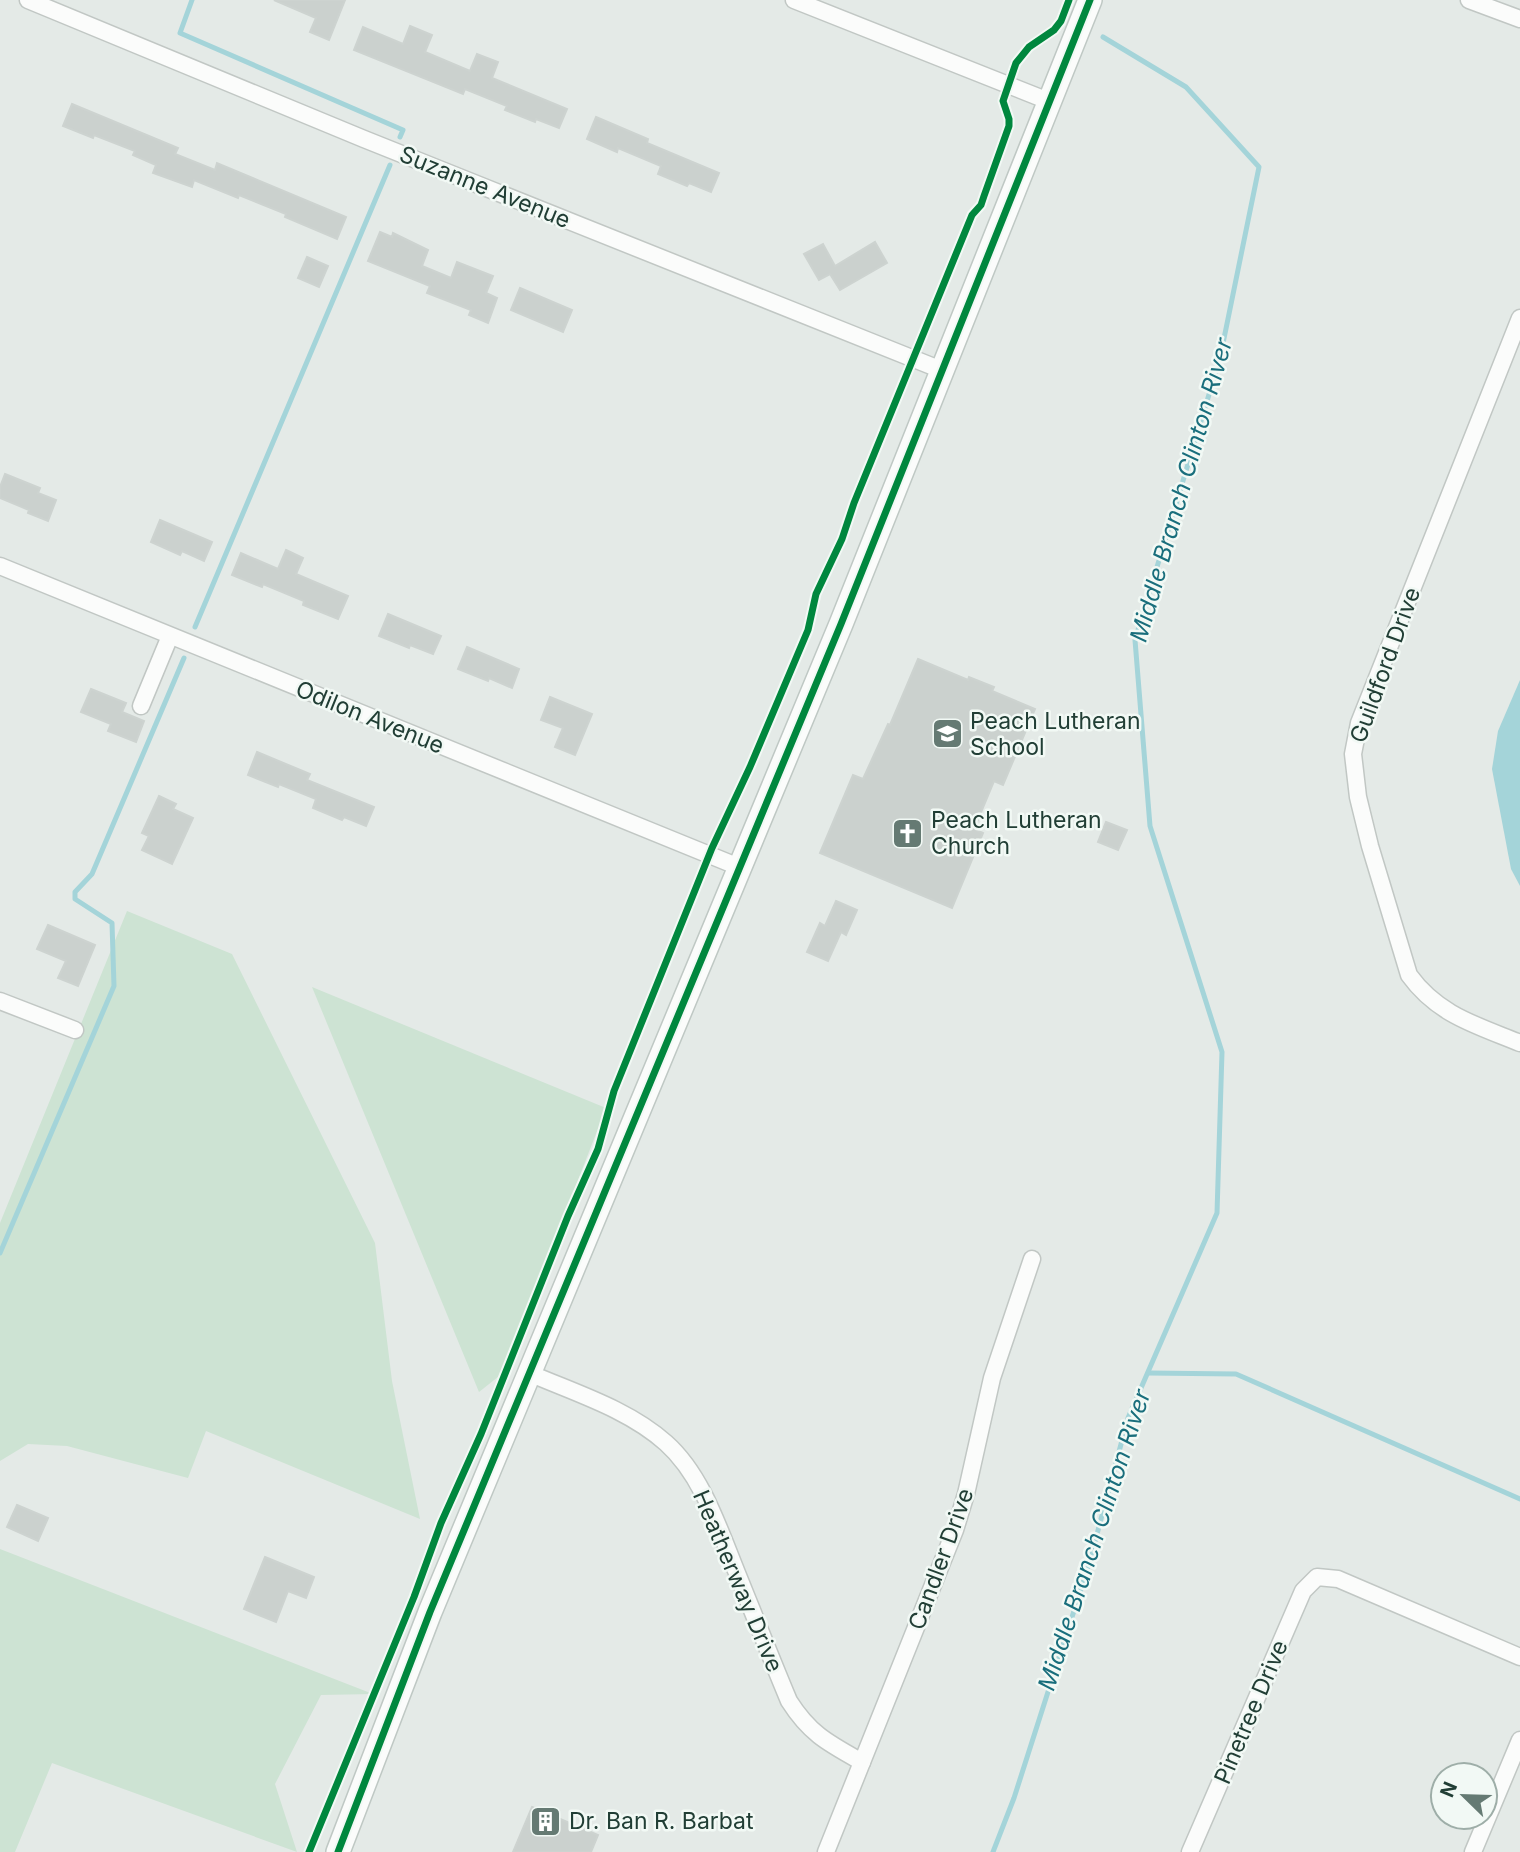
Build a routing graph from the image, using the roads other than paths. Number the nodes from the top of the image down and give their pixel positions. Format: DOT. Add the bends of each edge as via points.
graph roads {
  1 [pos="28,0"];
  2 [pos="794,0"];
  3 [pos="1090,0"];
  4 [pos="1469,0"];
  5 [pos="1520,19"];
  6 [pos="1051,102"];
  7 [pos="1520,318"];
  8 [pos="944,371"];
  9 [pos="0,566"];
  10 [pos="170,636"];
  11 [pos="141,706"];
  12 [pos="739,867"];
  13 [pos="0,1001"];
  14 [pos="75,1030"];
  15 [pos="1520,1042"];
  16 [pos="1032,1259"];
  17 [pos="529,1373"];
  18 [pos="1520,1657"];
  19 [pos="1520,1740"];
  20 [pos="862,1762"];
  21 [pos="338,1852"];
  22 [pos="826,1852"];
  23 [pos="1191,1852"];
  24 [pos="1473,1852"];
  1 -- 8 [label="street, Suzanne Avenue"];
  2 -- 6 [label="street"];
  3 -- 6 [label="street"];
  4 -- 5 [label="street"];
  6 -- 8 [label="street"];
  7 -- 15 [label="street, Guildford Drive" via="1359,723 1353,754 1370,846 1409,975 1448,1012"];
  8 -- 12 [label="street"];
  9 -- 10 [label="street, Odilon Avenue"];
  10 -- 11 [label="street"];
  10 -- 12 [label="street, Odilon Avenue"];
  12 -- 17 [label="street"];
  13 -- 14 [label="street"];
  16 -- 20 [label="street, Candler Drive" via="992,1378 955,1530"];
  17 -- 20 [label="street, Heatherway Drive" via="616,1410 678,1455 712,1514 789,1701 813,1732"];
  17 -- 21 [label="street"];
  18 -- 23 [label="street, Pinetree Drive" via="1338,1579 1317,1577 1303,1591"];
  19 -- 24 [label="street"];
  20 -- 22 [label="street, Candler Drive"];
}
